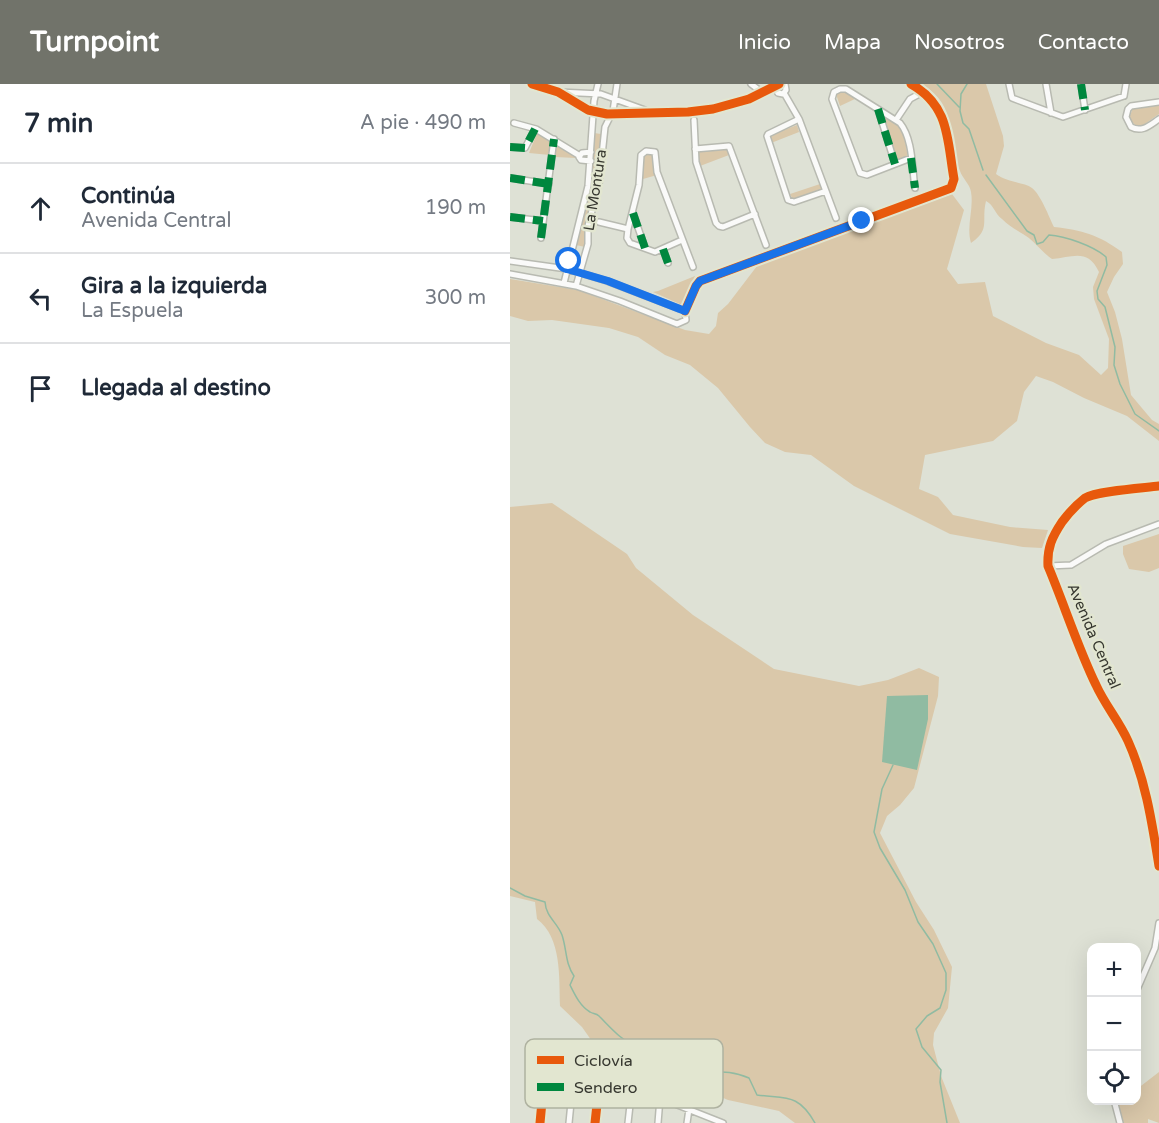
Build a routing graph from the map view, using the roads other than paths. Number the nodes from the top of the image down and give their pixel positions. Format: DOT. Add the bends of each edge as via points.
graph roads {
  1 [pos="532,84"];
  2 [pos="598,84"];
  3 [pos="617,84"];
  4 [pos="750,84"];
  5 [pos="785,84"];
  6 [pos="911,84"];
  7 [pos="1009,84"];
  8 [pos="1046,84"];
  9 [pos="1081,84"];
  10 [pos="1126,84"];
  11 [pos="777,85"];
  12 [pos="558,92"];
  13 [pos="923,92"];
  14 [pos="596,93"];
  15 [pos="763,93"];
  16 [pos="784,93"];
  17 [pos="1124,96"];
  18 [pos="614,98"];
  19 [pos="749,99"];
  20 [pos="910,99"];
  21 [pos="1159,102"];
  22 [pos="1131,105"];
  23 [pos="878,109"];
  24 [pos="1085,110"];
  25 [pos="699,111"];
  26 [pos="593,112"];
  27 [pos="650,112"];
  28 [pos="688,112"];
  29 [pos="1051,113"];
  30 [pos="612,114"];
  31 [pos="799,119"];
  32 [pos="1159,119"];
  33 [pos="694,120"];
  34 [pos="896,120"];
  35 [pos="514,123"];
  36 [pos="535,129"];
  37 [pos="592,130"];
  38 [pos="604,132"];
  39 [pos="554,140"];
  40 [pos="510,147"];
  41 [pos="695,149"];
  42 [pos="591,153"];
  43 [pos="580,156"];
  44 [pos="911,158"];
  45 [pos="591,161"];
  46 [pos="895,164"];
  47 [pos="510,178"];
  48 [pos="549,183"];
  49 [pos="915,188"];
  50 [pos="826,191"];
  51 [pos="633,213"];
  52 [pos="591,214"];
  53 [pos="755,214"];
  54 [pos="510,217"];
  55 [pos="836,218"];
  56 [pos="543,221"];
  57 [pos="598,222"];
  58 [pos="588,225"];
  59 [pos="628,229"];
  60 [pos="541,238"];
  61 [pos="681,240"];
  62 [pos="573,245"];
  63 [pos="766,245"];
  64 [pos="587,248"];
  65 [pos="645,248"];
  66 [pos="663,249"];
  67 [pos="510,261"];
  68 [pos="668,263"];
  69 [pos="693,267"];
  70 [pos="567,269"];
  71 [pos="580,273"];
  72 [pos="510,274"];
  73 [pos="564,283"];
  74 [pos="576,286"];
  75 [pos="685,311"];
  76 [pos="1159,486"];
  77 [pos="1159,524"];
  78 [pos="1048,566"];
  79 [pos="1159,866"];
  80 [pos="1159,923"];
  81 [pos="1141,982"];
  82 [pos="1115,1105"];
  83 [pos="541,1108"];
  84 [pos="570,1108"];
  85 [pos="597,1108"];
  86 [pos="629,1108"];
  87 [pos="659,1108"];
  88 [pos="688,1109"];
  89 [pos="720,1122"];
  90 [pos="540,1123"];
  91 [pos="569,1123"];
  92 [pos="596,1123"];
  93 [pos="628,1123"];
  94 [pos="658,1123"];
  95 [pos="687,1123"];
  96 [pos="1120,1123"];
  1 -- 12 [label="street"];
  2 -- 14 [label="street, La Montura"];
  3 -- 18 [label="street, La Montura"];
  4 -- 15 [label="street"];
  4 -- 19 [label="street"];
  5 -- 16 [label="street"];
  6 -- 13 [label="street"];
  6 -- 20 [label="street"];
  7 -- 29 [label="street" via="1012,98"];
  8 -- 29 [label="street"];
  9 -- 24 [label="street"];
  10 -- 17 [label="street"];
  11 -- 15 [label="street"];
  11 -- 16 [label="street" via="778,93"];
  12 -- 14 [label="street"];
  12 -- 26 [label="street"];
  13 -- 20 [label="street"];
  13 -- 75 [label="street" via="942,115 954,179 951,188 700,281"];
  14 -- 18 [label="street"];
  14 -- 26 [label="street, La Montura"];
  15 -- 19 [label="street"];
  16 -- 31 [label="street"];
  17 -- 22 [label="street"];
  17 -- 24 [label="street"];
  18 -- 27 [label="street"];
  18 -- 30 [label="street, La Montura"];
  19 -- 25 [label="street"];
  20 -- 34 [label="street"];
  21 -- 22 [label="street"];
  22 -- 32 [label="street" via="1126,117 1133,129 1145,128"];
  23 -- 34 [label="street"];
  23 -- 46 [label="street"];
  23 -- 46 [label="street" via="844,89 836,90 832,96 860,172 867,175"];
  24 -- 29 [label="street" via="1067,117"];
  25 -- 28 [label="street"];
  25 -- 33 [label="street"];
  26 -- 30 [label="street"];
  26 -- 37 [label="street, La Montura"];
  27 -- 28 [label="street"];
  27 -- 30 [label="street"];
  28 -- 33 [label="street"];
  30 -- 38 [label="street, La Montura"];
  31 -- 50 [label="street"];
  31 -- 50 [label="street" via="767,136 788,200 794,202"];
  33 -- 41 [label="street"];
  34 -- 44 [label="street" via="906,130"];
  35 -- 36 [label="street"];
  36 -- 39 [label="street"];
  36 -- 40 [label="street" via="527,147"];
  37 -- 38 [label="street, La Montura"];
  37 -- 42 [label="street, La Montura"];
  38 -- 52 [label="street, La Montura"];
  39 -- 43 [label="street"];
  39 -- 48 [label="street"];
  41 -- 53 [label="street" via="729,146"];
  41 -- 53 [label="street" via="699,172 719,226"];
  42 -- 43 [label="street"];
  42 -- 45 [label="street, La Montura"];
  43 -- 45 [label="street" via="581,160"];
  44 -- 46 [label="street"];
  44 -- 49 [label="street"];
  45 -- 62 [label="street, La Montura"];
  47 -- 48 [label="street"];
  48 -- 56 [label="street"];
  50 -- 55 [label="street"];
  51 -- 59 [label="street"];
  51 -- 61 [label="street" via="641,155 655,152 657,172"];
  51 -- 65 [label="street"];
  52 -- 57 [label="street" via="598,216"];
  52 -- 58 [label="street, La Montura"];
  53 -- 63 [label="street"];
  54 -- 56 [label="street"];
  56 -- 60 [label="street"];
  57 -- 58 [label="street"];
  57 -- 59 [label="street"];
  58 -- 64 [label="street, La Montura"];
  59 -- 65 [label="street" via="630,243"];
  61 -- 66 [label="street"];
  61 -- 69 [label="street"];
  62 -- 64 [label="street, La Montura" via="580,250"];
  62 -- 70 [label="street, La Montura"];
  64 -- 71 [label="street, La Montura"];
  65 -- 66 [label="street"];
  66 -- 68 [label="street"];
  67 -- 70 [label="street"];
  70 -- 71 [label="street"];
  70 -- 73 [label="street, La Montura"];
  71 -- 74 [label="street, La Montura"];
  71 -- 75 [label="street"];
  72 -- 73 [label="street"];
  73 -- 74 [label="street"];
  74 -- 75 [label="street" via="677,324 686,320"];
  76 -- 78 [label="street" via="1086,497 1056,531 1047,549"];
  77 -- 78 [label="street" via="1106,544 1071,565"];
  78 -- 79 [label="street, Avenida Central" via="1096,685 1128,741 1143,779"];
  80 -- 81 [label="street" via="1155,948"];
  82 -- 96 [label="street"];
  83 -- 90 [label="street"];
  84 -- 91 [label="street"];
  85 -- 92 [label="street"];
  86 -- 93 [label="street"];
  87 -- 94 [label="street"];
  88 -- 89 [label="street"];
  88 -- 95 [label="street"];
}
